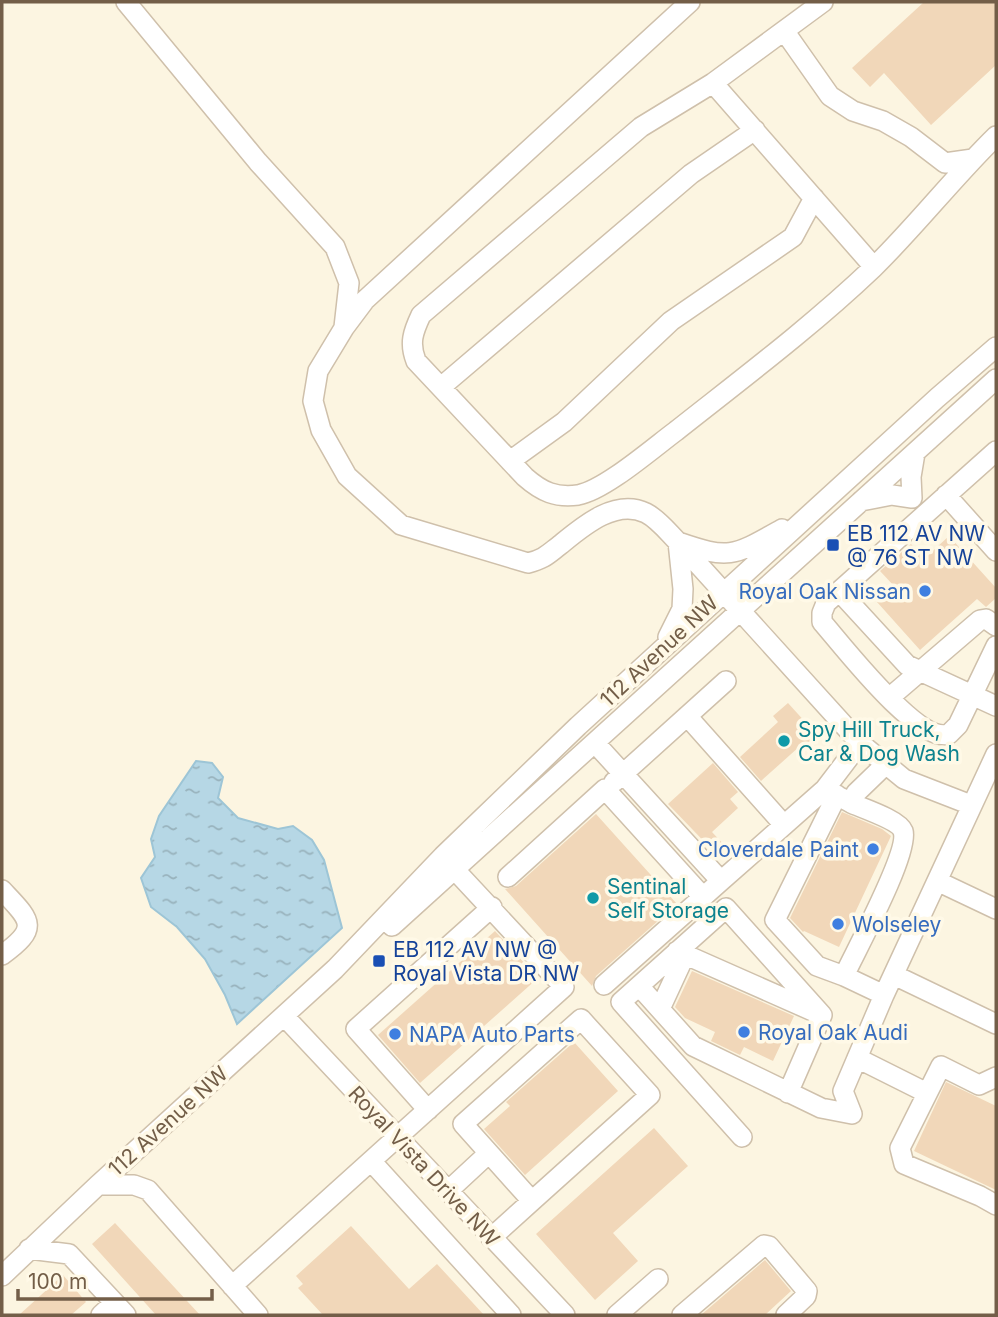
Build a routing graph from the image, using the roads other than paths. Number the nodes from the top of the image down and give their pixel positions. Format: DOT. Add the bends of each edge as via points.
graph roads {
  1 [pos="126,2"];
  2 [pos="690,2"];
  3 [pos="823,2"];
  4 [pos="785,32"];
  5 [pos="713,83"];
  6 [pos="755,130"];
  7 [pos="996,136"];
  8 [pos="973,159"];
  9 [pos="814,198"];
  10 [pos="874,267"];
  11 [pos="344,328"];
  12 [pos="996,347"];
  13 [pos="996,379"];
  14 [pos="441,387"];
  15 [pos="996,451"];
  16 [pos="915,453"];
  17 [pos="510,461"];
  18 [pos="946,495"];
  19 [pos="912,498"];
  20 [pos="860,501"];
  21 [pos="813,511"];
  22 [pos="925,514"];
  23 [pos="678,542"];
  24 [pos="996,551"];
  25 [pos="839,591"];
  26 [pos="723,592"];
  27 [pos="740,611"];
  28 [pos="996,626"];
  29 [pos="665,645"];
  30 [pos="996,646"];
  31 [pos="920,671"];
  32 [pos="726,681"];
  33 [pos="972,695"];
  34 [pos="889,698"];
  35 [pos="996,706"];
  36 [pos="687,716"];
  37 [pos="595,743"];
  38 [pos="860,743"];
  39 [pos="996,754"];
  40 [pos="885,765"];
  41 [pos="624,774"];
  42 [pos="606,789"];
  43 [pos="838,796"];
  44 [pos="971,806"];
  45 [pos="669,824"];
  46 [pos="784,825"];
  47 [pos="651,840"];
  48 [pos="455,870"];
  49 [pos="508,877"];
  50 [pos="721,881"];
  51 [pos="937,881"];
  52 [pos="2,890"];
  53 [pos="703,897"];
  54 [pos="492,907"];
  55 [pos="996,909"];
  56 [pos="681,953"];
  57 [pos="2,955"];
  58 [pos="335,969"];
  59 [pos="894,975"];
  60 [pos="844,976"];
  61 [pos="604,985"];
  62 [pos="639,986"];
  63 [pos="884,995"];
  64 [pos="660,1009"];
  65 [pos="822,1015"];
  66 [pos="284,1016"];
  67 [pos="996,1024"];
  68 [pos="857,1058"];
  69 [pos="996,1077"];
  70 [pos="788,1093"];
  71 [pos="928,1093"];
  72 [pos="428,1110"];
  73 [pos="398,1137"];
  74 [pos="742,1137"];
  75 [pos="489,1153"];
  76 [pos="371,1161"];
  77 [pos="98,1185"];
  78 [pos="448,1191"];
  79 [pos="532,1201"];
  80 [pos="996,1205"];
  81 [pos="491,1238"];
  82 [pos="29,1248"];
  83 [pos="2,1276"];
  84 [pos="658,1279"];
  85 [pos="232,1286"];
  86 [pos="114,1311"];
  87 [pos="258,1315"];
  88 [pos="511,1315"];
  89 [pos="565,1315"];
  90 [pos="617,1315"];
  91 [pos="682,1315"];
  92 [pos="786,1315"];
  1 -- 11 [label="street" via="335,247 349,283"];
  2 -- 11 [label="street" via="365,300"];
  3 -- 4 [label="street"];
  4 -- 5 [label="street"];
  4 -- 8 [label="street" via="830,96 911,137 945,163"];
  5 -- 6 [label="street"];
  5 -- 14 [label="street" via="641,127 421,315 411,347 416,361"];
  6 -- 9 [label="street"];
  6 -- 14 [label="street" via="691,174"];
  7 -- 8 [label="street"];
  8 -- 10 [label="street"];
  9 -- 10 [label="street"];
  9 -- 17 [label="street" via="793,237 671,321 564,422"];
  10 -- 17 [label="street" via="802,332 603,485 581,495 558,496 540,490"];
  11 -- 23 [label="street" via="318,371 313,401 321,430 347,477 401,525 528,563 543,560 614,510 632,508 653,517"];
  12 -- 21 [label="street, 112 Avenue NW"];
  13 -- 16 [label="street, 112 Avenue NW"];
  14 -- 17 [label="street"];
  15 -- 18 [label="street"];
  16 -- 19 [label="street"];
  16 -- 20 [label="street, 112 Avenue NW"];
  18 -- 22 [label="street"];
  18 -- 24 [label="street"];
  19 -- 20 [label="street" via="892,495"];
  19 -- 22 [label="street"];
  20 -- 27 [label="street, 112 Avenue NW"];
  21 -- 23 [label="street" via="732,554 711,553"];
  21 -- 26 [label="street, 112 Avenue NW"];
  22 -- 25 [label="street"];
  23 -- 26 [label="street"];
  23 -- 29 [label="street" via="682,609"];
  25 -- 31 [label="street" via="907,665"];
  25 -- 34 [label="street" via="825,603 822,622"];
  26 -- 27 [label="street"];
  26 -- 29 [label="street, 112 Avenue NW"];
  27 -- 37 [label="street, 112 Avenue NW"];
  27 -- 38 [label="street"];
  28 -- 31 [label="street" via="980,620"];
  29 -- 58 [label="street, 112 Avenue NW" via="443,856"];
  30 -- 33 [label="street"];
  31 -- 33 [label="street"];
  31 -- 34 [label="street"];
  32 -- 36 [label="street"];
  33 -- 34 [label="street" via="954,731 944,736 925,730"];
  33 -- 35 [label="street"];
  36 -- 41 [label="street"];
  36 -- 46 [label="street"];
  37 -- 41 [label="street"];
  37 -- 48 [label="street, 112 Avenue NW"];
  38 -- 40 [label="street"];
  38 -- 43 [label="street"];
  39 -- 44 [label="street"];
  40 -- 43 [label="street" via="856,793"];
  40 -- 44 [label="street" via="904,779"];
  41 -- 42 [label="street"];
  41 -- 45 [label="street"];
  42 -- 47 [label="street"];
  42 -- 49 [label="street"];
  43 -- 46 [label="street"];
  43 -- 60 [label="street" via="775,920 817,966"];
  43 -- 60 [label="street" via="893,822 904,833 898,862"];
  44 -- 51 [label="street"];
  45 -- 47 [label="street"];
  45 -- 50 [label="street"];
  46 -- 50 [label="street"];
  47 -- 53 [label="street"];
  48 -- 54 [label="street"];
  48 -- 58 [label="street, 112 Avenue NW"];
  50 -- 53 [label="street"];
  51 -- 55 [label="street"];
  51 -- 59 [label="street"];
  52 -- 57 [label="street" via="28,924 27,933"];
  53 -- 61 [label="street"];
  54 -- 72 [label="street" via="564,987"];
  54 -- 72 [label="street" via="356,1029"];
  56 -- 62 [label="street"];
  56 -- 64 [label="street"];
  56 -- 65 [label="street"];
  56 -- 65 [label="street" via="726,908"];
  58 -- 66 [label="street, 112 Avenue NW"];
  59 -- 63 [label="street"];
  59 -- 67 [label="street"];
  60 -- 63 [label="street"];
  62 -- 64 [label="street"];
  62 -- 74 [label="street" via="621,1002"];
  63 -- 68 [label="street"];
  64 -- 70 [label="street" via="694,1046"];
  65 -- 70 [label="street"];
  66 -- 73 [label="street, Royal Vista Drive NW"];
  66 -- 77 [label="street, 112 Avenue NW"];
  68 -- 70 [label="street" via="843,1091 852,1114 821,1108"];
  68 -- 71 [label="street"];
  69 -- 71 [label="street" via="979,1085 941,1066"];
  71 -- 80 [label="street" via="900,1148 904,1164"];
  72 -- 73 [label="street"];
  73 -- 76 [label="street"];
  73 -- 78 [label="street, Royal Vista Drive NW"];
  75 -- 78 [label="street"];
  75 -- 79 [label="street"];
  75 -- 79 [label="street" via="463,1124 581,1018 650,1095"];
  76 -- 85 [label="street"];
  76 -- 88 [label="street"];
  77 -- 82 [label="street, 112 Avenue NW"];
  77 -- 85 [label="street" via="134,1185 148,1190"];
  78 -- 81 [label="street, Royal Vista Drive NW"];
  79 -- 81 [label="street"];
  81 -- 89 [label="street, Royal Vista Drive NW"];
  82 -- 83 [label="street, 112 Avenue NW"];
  82 -- 86 [label="street" via="69,1254"];
  84 -- 90 [label="street"];
  85 -- 87 [label="street"];
  91 -- 92 [label="street" via="764,1245 807,1290"];
}
